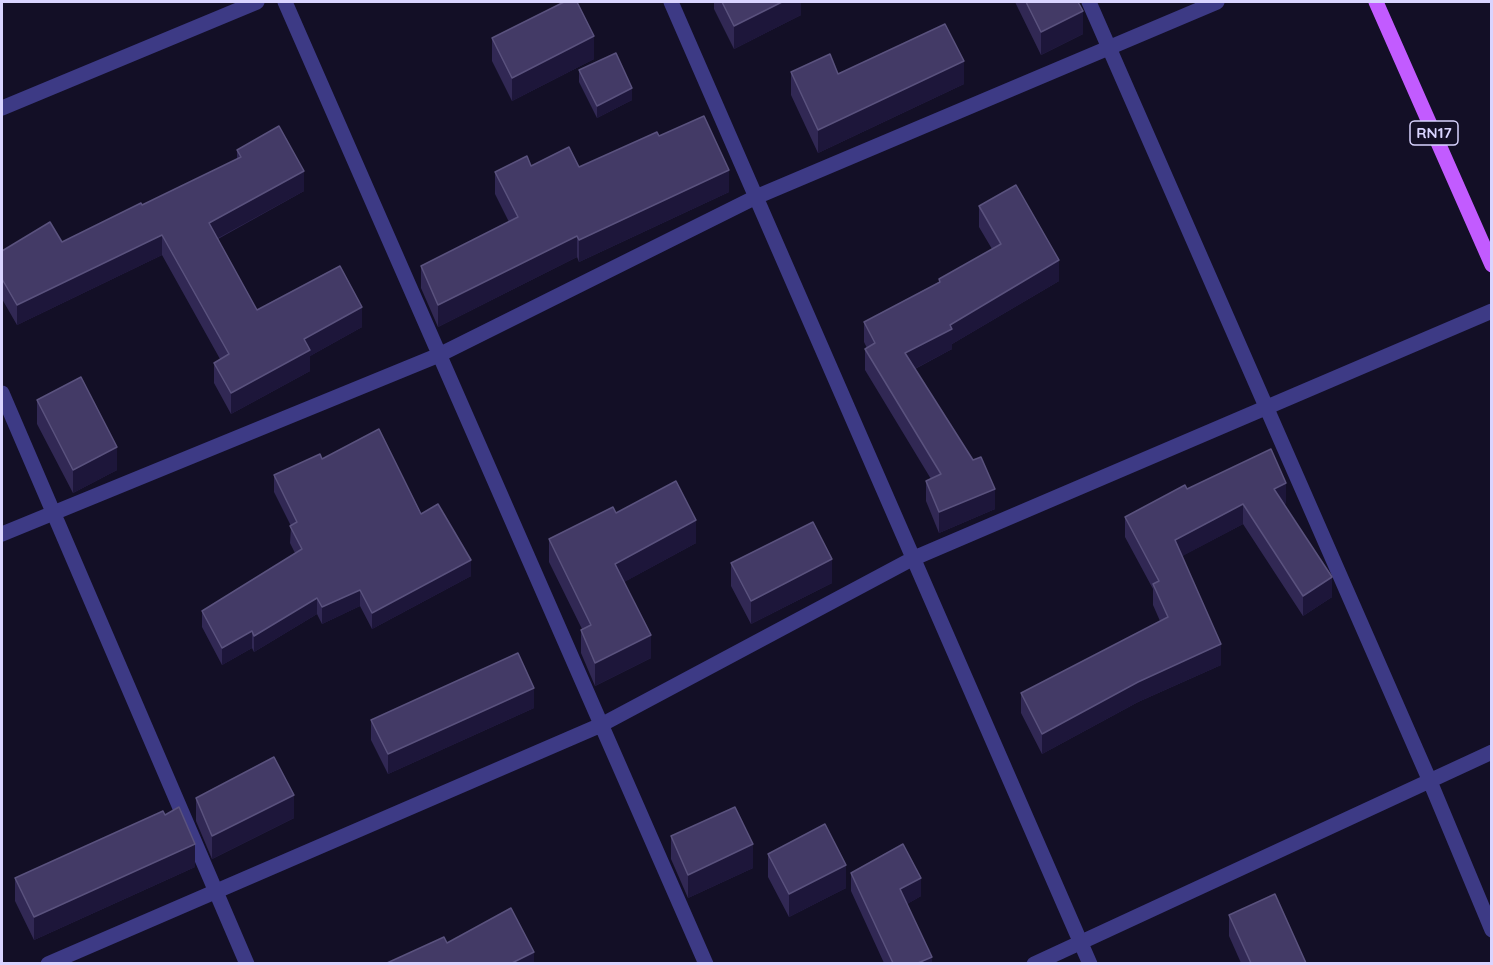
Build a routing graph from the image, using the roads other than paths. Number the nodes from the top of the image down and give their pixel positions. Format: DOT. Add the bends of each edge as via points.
graph roads {
  1 [pos="257,2"];
  2 [pos="285,2"];
  3 [pos="671,2"];
  4 [pos="1089,2"];
  5 [pos="1217,2"];
  6 [pos="1376,2"];
  7 [pos="1109,47"];
  8 [pos="2,108"];
  9 [pos="756,197"];
  10 [pos="1491,266"];
  11 [pos="1491,311"];
  12 [pos="439,355"];
  13 [pos="2,393"];
  14 [pos="1266,406"];
  15 [pos="53,513"];
  16 [pos="2,534"];
  17 [pos="912,559"];
  18 [pos="602,725"];
  19 [pos="1491,752"];
  20 [pos="1429,779"];
  21 [pos="216,892"];
  22 [pos="1491,930"];
  23 [pos="1079,942"];
  24 [pos="48,963"];
  25 [pos="247,963"];
  26 [pos="706,963"];
  27 [pos="1034,963"];
  28 [pos="1090,963"];
  1 -- 8 [label="street"];
  2 -- 12 [label="street"];
  3 -- 9 [label="street"];
  4 -- 7 [label="street"];
  5 -- 7 [label="street"];
  6 -- 10 [label="main road, RN17"];
  7 -- 9 [label="street"];
  7 -- 14 [label="street"];
  9 -- 12 [label="street"];
  9 -- 17 [label="street"];
  11 -- 14 [label="street"];
  12 -- 15 [label="street"];
  12 -- 18 [label="street"];
  13 -- 15 [label="street"];
  14 -- 17 [label="street"];
  14 -- 20 [label="street"];
  15 -- 16 [label="street"];
  15 -- 21 [label="street"];
  17 -- 18 [label="street"];
  17 -- 23 [label="street"];
  18 -- 21 [label="street"];
  18 -- 26 [label="street"];
  19 -- 20 [label="street"];
  20 -- 22 [label="street"];
  20 -- 23 [label="street"];
  21 -- 24 [label="street"];
  21 -- 25 [label="street"];
  23 -- 27 [label="street"];
  23 -- 28 [label="street"];
}
